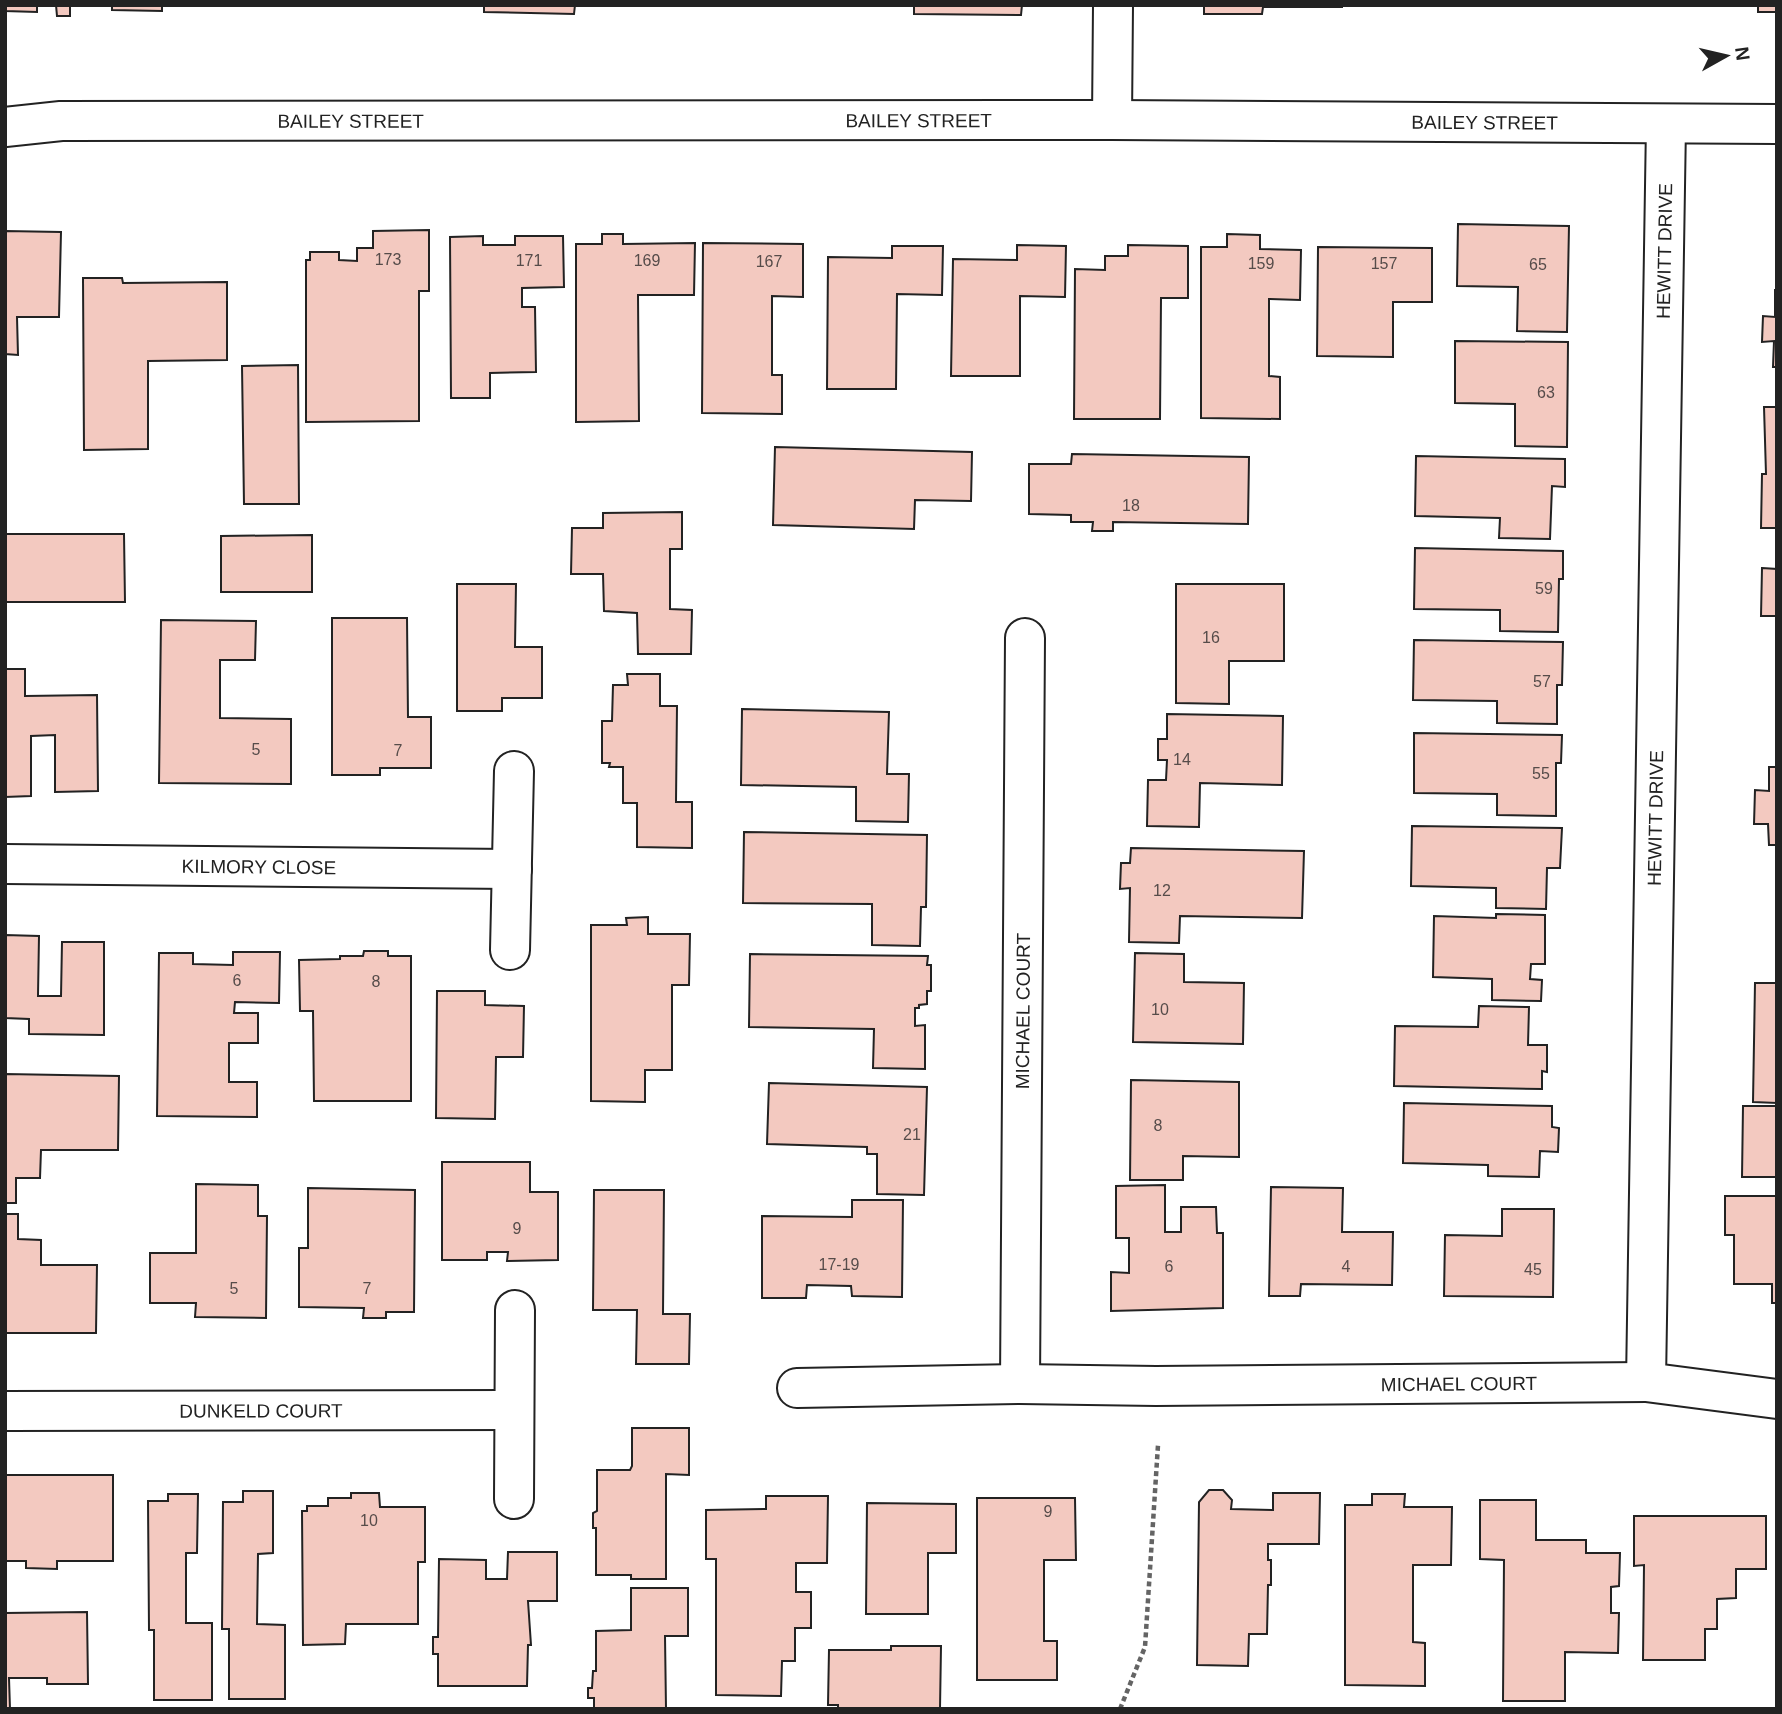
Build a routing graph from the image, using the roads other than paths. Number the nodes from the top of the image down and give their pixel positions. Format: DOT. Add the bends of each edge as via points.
graph roads {
  1 [pos="1113,5"];
  2 [pos="5,109"];
  3 [pos="1112,120"];
  4 [pos="61,121"];
  5 [pos="1666,124"];
  6 [pos="1777,124"];
  7 [pos="5,127"];
  8 [pos="1025,638"];
  9 [pos="514,771"];
  10 [pos="5,864"];
  11 [pos="512,869"];
  12 [pos="510,950"];
  13 [pos="515,1310"];
  14 [pos="1646,1382"];
  15 [pos="1020,1384"];
  16 [pos="797,1388"];
  17 [pos="1777,1399"];
  18 [pos="514,1410"];
  19 [pos="5,1411"];
  20 [pos="514,1499"];
  1 -- 3 [label="street"];
  2 -- 4 [label="street, BAILEY STREET"];
  3 -- 4 [label="street, BAILEY STREET"];
  3 -- 5 [label="street, BAILEY STREET"];
  4 -- 7 [label="street, BAILEY STREET"];
  5 -- 6 [label="street, BAILEY STREET"];
  5 -- 14 [label="street, HEWITT DRIVE"];
  8 -- 15 [label="street, MICHAEL COURT"];
  9 -- 11 [label="street"];
  10 -- 11 [label="street, KILMORY CLOSE"];
  11 -- 12 [label="street"];
  13 -- 18 [label="street"];
  14 -- 15 [label="street, MICHAEL COURT"];
  14 -- 17 [label="street"];
  15 -- 16 [label="street, MICHAEL COURT"];
  18 -- 19 [label="street, DUNKELD COURT"];
  18 -- 20 [label="street"];
}
